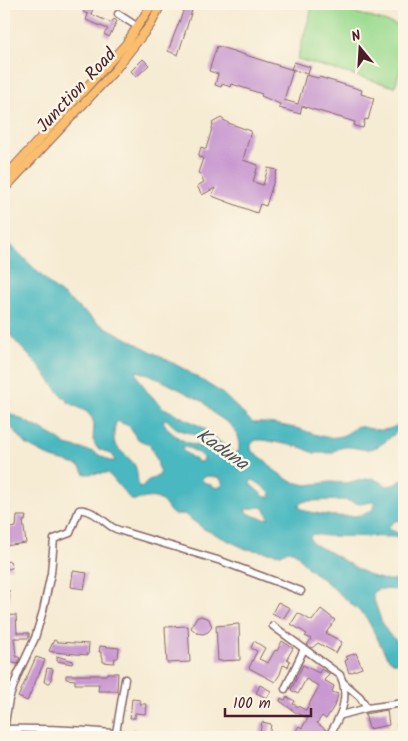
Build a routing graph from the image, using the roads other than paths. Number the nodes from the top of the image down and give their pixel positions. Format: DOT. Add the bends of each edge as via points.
graph roads {
  1 [pos="152,4"];
  2 [pos="161,4"];
  3 [pos="118,14"];
  4 [pos="138,27"];
  5 [pos="4,178"];
  6 [pos="5,188"];
  7 [pos="301,591"];
  8 [pos="273,626"];
  9 [pos="304,648"];
  10 [pos="125,679"];
  11 [pos="344,683"];
  12 [pos="284,690"];
  13 [pos="404,703"];
  14 [pos="367,708"];
  15 [pos="342,715"];
  16 [pos="4,729"];
  17 [pos="55,729"];
  18 [pos="116,733"];
  19 [pos="11,737"];
  20 [pos="53,737"];
  21 [pos="150,737"];
  22 [pos="328,737"];
  1 -- 4 [label="main road, Junction Road"];
  2 -- 6 [label="main road, Junction Road" via="151,24 116,70"];
  3 -- 4 [label="street"];
  4 -- 5 [label="main road, Junction Road" via="108,66"];
  7 -- 16 [label="street" via="221,561 128,534 90,511 79,510 70,533 54,538 43,611 9,699"];
  8 -- 9 [label="street"];
  9 -- 11 [label="street" via="340,675"];
  9 -- 12 [label="street"];
  10 -- 18 [label="street"];
  11 -- 14 [label="street"];
  11 -- 15 [label="street"];
  13 -- 14 [label="street"];
  14 -- 15 [label="street"];
  15 -- 22 [label="street"];
  16 -- 17 [label="street"];
  17 -- 18 [label="street"];
  17 -- 20 [label="street"];
  18 -- 21 [label="street"];
  19 -- 20 [label="street"];
}
